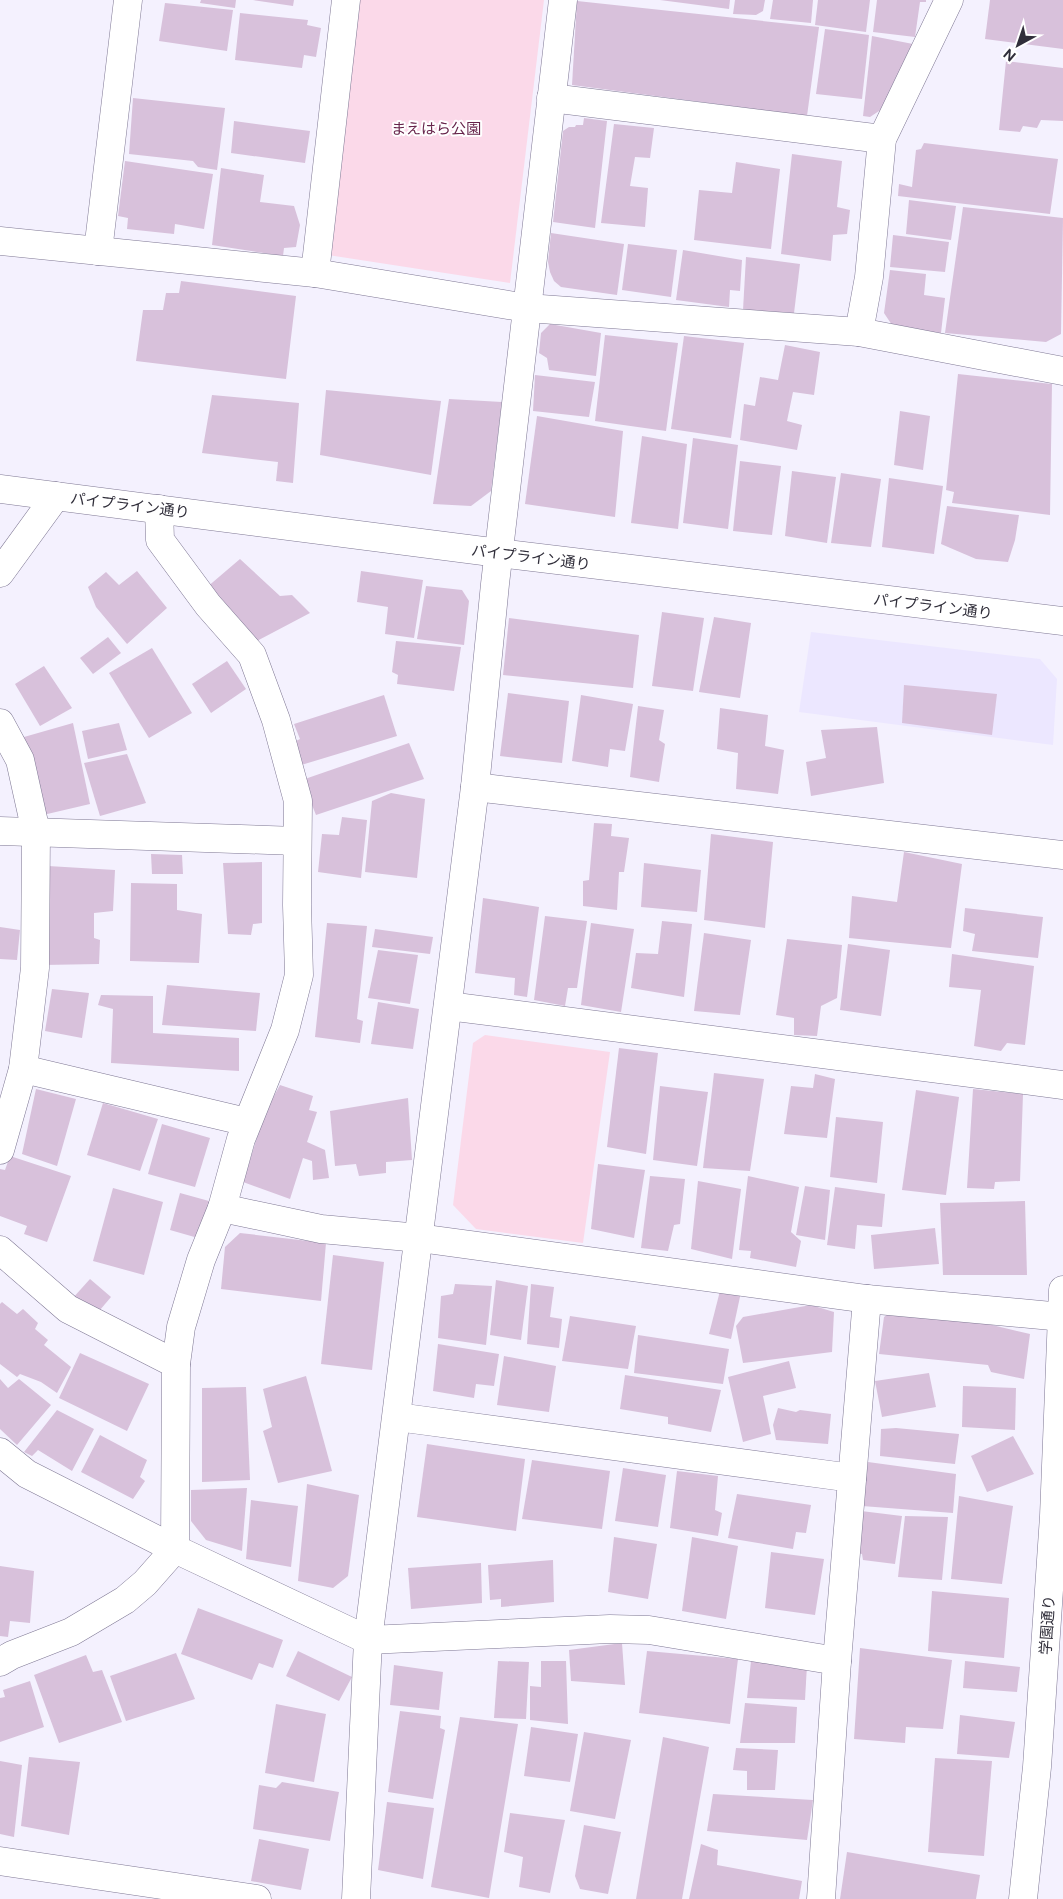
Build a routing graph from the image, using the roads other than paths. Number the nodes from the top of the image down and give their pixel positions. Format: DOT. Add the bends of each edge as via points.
graph roads {
  1 [pos="128,0"];
  2 [pos="346,0"];
  3 [pos="563,0"];
  4 [pos="949,0"];
  5 [pos="551,98"];
  6 [pos="882,139"];
  7 [pos="0,241"];
  8 [pos="98,251"];
  9 [pos="315,273"];
  10 [pos="527,308"];
  11 [pos="859,332"];
  12 [pos="1063,371"];
  13 [pos="0,489"];
  14 [pos="56,496"];
  15 [pos="159,509"];
  16 [pos="499,554"];
  17 [pos="0,573"];
  18 [pos="1063,621"];
  19 [pos="0,723"];
  20 [pos="475,787"];
  21 [pos="0,831"];
  22 [pos="36,832"];
  23 [pos="297,841"];
  24 [pos="1063,855"];
  25 [pos="448,1006"];
  26 [pos="23,1069"];
  27 [pos="1063,1085"];
  28 [pos="247,1122"];
  29 [pos="0,1150"];
  30 [pos="222,1208"];
  31 [pos="419,1238"];
  32 [pos="0,1250"];
  33 [pos="1063,1290"];
  34 [pos="867,1299"];
  35 [pos="1062,1317"];
  36 [pos="176,1364"];
  37 [pos="397,1417"];
  38 [pos="0,1452"];
  39 [pos="852,1478"];
  40 [pos="175,1549"];
  41 [pos="368,1640"];
  42 [pos="837,1661"];
  43 [pos="0,1662"];
  44 [pos="0,1861"];
  45 [pos="257,1899"];
  46 [pos="356,1899"];
  47 [pos="822,1899"];
  48 [pos="1023,1899"];
  1 -- 8 [label="street"];
  2 -- 9 [label="street"];
  3 -- 5 [label="street"];
  4 -- 6 [label="street"];
  5 -- 6 [label="street"];
  5 -- 10 [label="street"];
  6 -- 11 [label="street"];
  7 -- 8 [label="street"];
  8 -- 9 [label="street"];
  9 -- 10 [label="street"];
  10 -- 11 [label="street"];
  10 -- 16 [label="street"];
  11 -- 12 [label="street"];
  13 -- 14 [label="street, パイプライン通り"];
  14 -- 15 [label="street, パイプライン通り"];
  14 -- 17 [label="street"];
  15 -- 16 [label="street, パイプライン通り"];
  15 -- 23 [label="street" via="160,540 208,605 252,655 276,720 298,800"];
  16 -- 18 [label="street, パイプライン通り"];
  16 -- 20 [label="street"];
  19 -- 22 [label="street" via="20,760"];
  20 -- 24 [label="street"];
  20 -- 25 [label="street"];
  21 -- 22 [label="street"];
  22 -- 23 [label="street"];
  22 -- 26 [label="street" via="35,968"];
  23 -- 28 [label="street" via="299,975 285,1030"];
  25 -- 27 [label="street"];
  25 -- 31 [label="street"];
  26 -- 28 [label="street"];
  26 -- 29 [label="street"];
  28 -- 30 [label="street"];
  30 -- 31 [label="street" via="321,1229"];
  30 -- 36 [label="street" via="201,1260 182,1327"];
  31 -- 34 [label="street"];
  31 -- 37 [label="street"];
  32 -- 36 [label="street" via="68,1309"];
  33 -- 35 [label="street, 学園通り"];
  34 -- 35 [label="street"];
  34 -- 39 [label="street"];
  35 -- 48 [label="street, 学園通り" via="1054,1526"];
  36 -- 40 [label="street"];
  37 -- 39 [label="street"];
  37 -- 41 [label="street"];
  38 -- 40 [label="street" via="28,1474"];
  39 -- 42 [label="street"];
  40 -- 41 [label="street"];
  40 -- 43 [label="street" via="125,1600 71,1632"];
  41 -- 42 [label="street" via="610,1628 648,1630"];
  41 -- 46 [label="street"];
  42 -- 47 [label="street"];
  44 -- 45 [label="street"];
}
